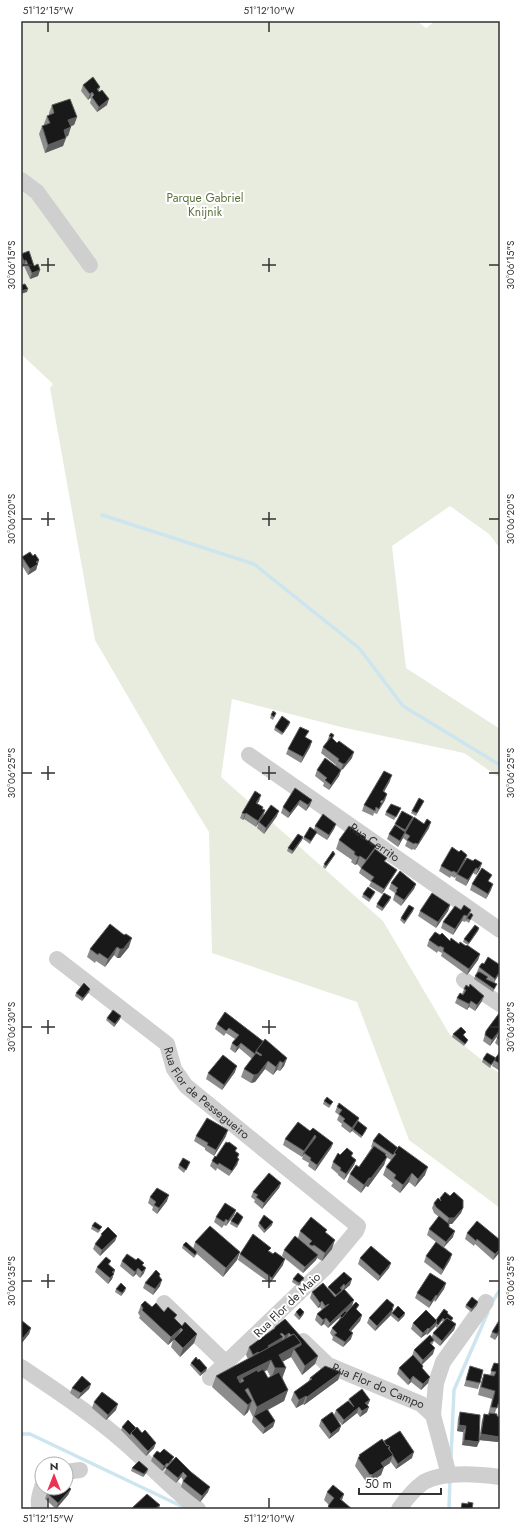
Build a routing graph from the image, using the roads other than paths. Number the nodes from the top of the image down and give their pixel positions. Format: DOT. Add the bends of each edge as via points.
graph roads {
  1 [pos="21,180"];
  2 [pos="90,265"];
  3 [pos="249,755"];
  4 [pos="500,930"];
  5 [pos="58,959"];
  6 [pos="464,980"];
  7 [pos="500,1004"];
  8 [pos="358,1226"];
  9 [pos="486,1302"];
  10 [pos="164,1303"];
  11 [pos="286,1325"];
  12 [pos="226,1363"];
  13 [pos="21,1367"];
  14 [pos="210,1378"];
  15 [pos="433,1415"];
  16 [pos="449,1475"];
  17 [pos="500,1477"];
  18 [pos="39,1496"];
  19 [pos="40,1509"];
  20 [pos="198,1509"];
  21 [pos="399,1509"];
  1 -- 2 [label="street" via="37,192"];
  3 -- 4 [label="street, Rua Cerrito"];
  5 -- 8 [label="street, Rua Flor de Pessegueiro" via="167,1044 174,1069 186,1086"];
  6 -- 7 [label="street"];
  8 -- 11 [label="street, Rua Flor de Maio"];
  9 -- 15 [label="street" via="443,1362 436,1383"];
  10 -- 12 [label="street"];
  11 -- 12 [label="street, Rua Flor de Maio"];
  11 -- 15 [label="street, Rua Flor do Campo" via="328,1365 421,1404"];
  12 -- 14 [label="street, Rua Flor de Maio"];
  13 -- 20 [label="street" via="89,1414"];
  15 -- 16 [label="street, Rua Flor do Campo"];
  16 -- 17 [label="street"];
  16 -- 21 [label="street" via="424,1482 409,1495"];
  18 -- 19 [label="street"];
}
